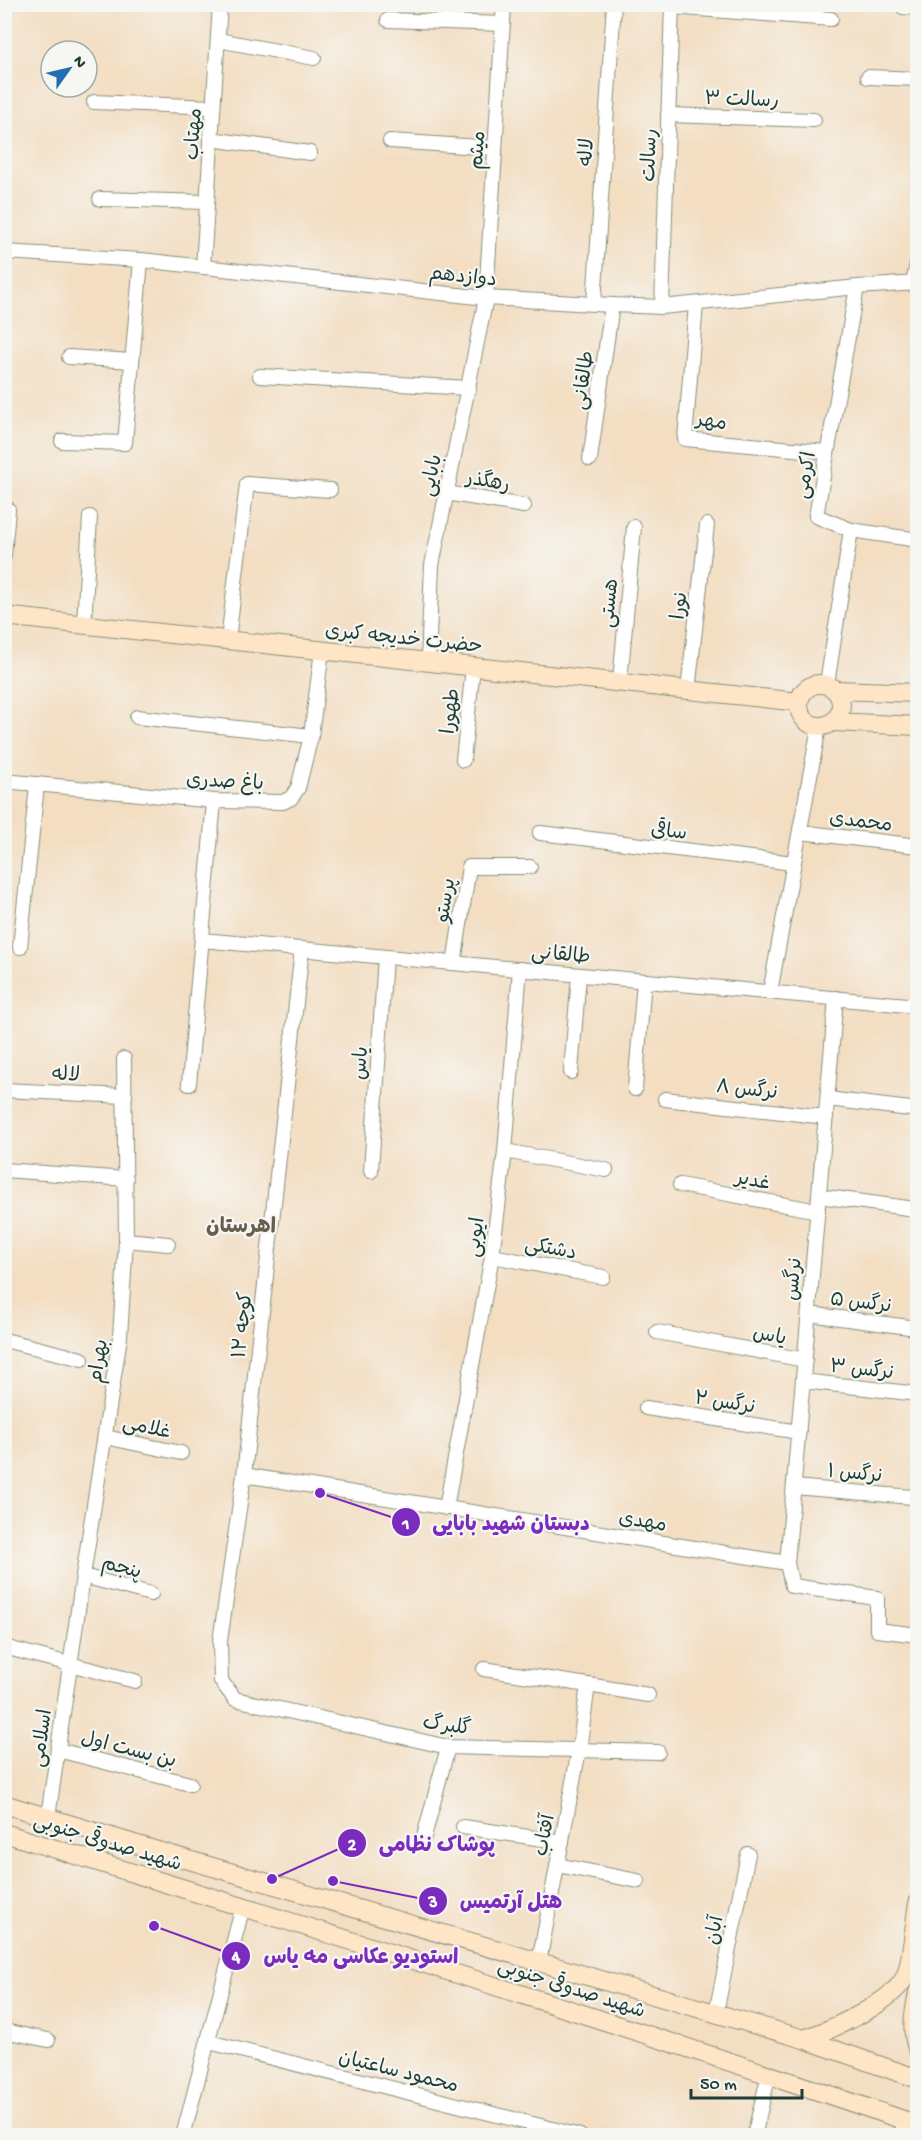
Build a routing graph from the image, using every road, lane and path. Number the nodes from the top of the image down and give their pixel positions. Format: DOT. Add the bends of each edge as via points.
graph roads {
  1 [pos="209,4"];
  2 [pos="504,4"];
  3 [pos="615,4"];
  4 [pos="220,5"];
  5 [pos="672,6"];
  6 [pos="903,7"];
  7 [pos="918,8"];
  8 [pos="831,19"];
  9 [pos="388,20"];
  10 [pos="503,24"];
  11 [pos="218,40"];
  12 [pos="314,58"];
  13 [pos="868,77"];
  14 [pos="918,79"];
  15 [pos="94,102"];
  16 [pos="213,107"];
  17 [pos="668,115"];
  18 [pos="814,120"];
  19 [pos="211,139"];
  20 [pos="390,141"];
  21 [pos="495,148"];
  22 [pos="310,153"];
  23 [pos="100,198"];
  24 [pos="207,202"];
  25 [pos="4,252"];
  26 [pos="141,260"];
  27 [pos="918,260"];
  28 [pos="203,267"];
  29 [pos="915,283"];
  30 [pos="856,287"];
  31 [pos="486,298"];
  32 [pos="594,303"];
  33 [pos="696,304"];
  34 [pos="612,305"];
  35 [pos="662,307"];
  36 [pos="69,357"];
  37 [pos="132,361"];
  38 [pos="260,376"];
  39 [pos="469,388"];
  40 [pos="62,441"];
  41 [pos="827,452"];
  42 [pos="590,459"];
  43 [pos="330,490"];
  44 [pos="446,493"];
  45 [pos="524,506"];
  46 [pos="8,509"];
  47 [pos="90,517"];
  48 [pos="707,525"];
  49 [pos="634,527"];
  50 [pos="851,530"];
  51 [pos="918,540"];
  52 [pos="4,556"];
  53 [pos="4,616"];
  54 [pos="84,625"];
  55 [pos="228,640"];
  56 [pos="322,650"];
  57 [pos="428,662"];
  58 [pos="473,666"];
  59 [pos="620,682"];
  60 [pos="831,687"];
  61 [pos="688,690"];
  62 [pos="918,693"];
  63 [pos="799,702"];
  64 [pos="137,717"];
  65 [pos="826,724"];
  66 [pos="918,726"];
  67 [pos="311,736"];
  68 [pos="463,760"];
  69 [pos="4,781"];
  70 [pos="37,785"];
  71 [pos="214,801"];
  72 [pos="800,832"];
  73 [pos="540,833"];
  74 [pos="918,846"];
  75 [pos="794,863"];
  76 [pos="530,867"];
  77 [pos="201,940"];
  78 [pos="20,947"];
  79 [pos="302,949"];
  80 [pos="385,957"];
  81 [pos="454,963"];
  82 [pos="520,969"];
  83 [pos="579,975"];
  84 [pos="644,981"];
  85 [pos="770,992"];
  86 [pos="836,998"];
  87 [pos="918,1006"];
  88 [pos="124,1059"];
  89 [pos="571,1072"];
  90 [pos="189,1084"];
  91 [pos="635,1089"];
  92 [pos="4,1090"];
  93 [pos="125,1096"];
  94 [pos="665,1099"];
  95 [pos="828,1099"];
  96 [pos="918,1110"];
  97 [pos="826,1117"];
  98 [pos="505,1151"];
  99 [pos="4,1170"];
  100 [pos="606,1170"];
  101 [pos="371,1171"];
  102 [pos="126,1179"];
  103 [pos="680,1185"];
  104 [pos="819,1196"];
  105 [pos="915,1209"];
  106 [pos="818,1211"];
  107 [pos="126,1240"];
  108 [pos="168,1244"];
  109 [pos="492,1256"];
  110 [pos="603,1277"];
  111 [pos="809,1314"];
  112 [pos="909,1327"];
  113 [pos="657,1332"];
  114 [pos="4,1340"];
  115 [pos="82,1359"];
  116 [pos="805,1360"];
  117 [pos="803,1382"];
  118 [pos="918,1394"];
  119 [pos="646,1407"];
  120 [pos="799,1432"];
  121 [pos="105,1437"];
  122 [pos="181,1453"];
  123 [pos="244,1475"];
  124 [pos="794,1487"];
  125 [pos="912,1497"];
  126 [pos="446,1508"];
  127 [pos="787,1563"];
  128 [pos="82,1576"];
  129 [pos="151,1594"];
  130 [pos="918,1635"];
  131 [pos="4,1647"];
  132 [pos="70,1664"];
  133 [pos="484,1669"];
  134 [pos="135,1681"];
  135 [pos="588,1685"];
  136 [pos="648,1695"];
  137 [pos="236,1699"];
  138 [pos="448,1747"];
  139 [pos="58,1750"];
  140 [pos="579,1750"];
  141 [pos="658,1752"];
  142 [pos="190,1784"];
  143 [pos="4,1804"];
  144 [pos="48,1817"];
  145 [pos="463,1827"];
  146 [pos="4,1833"];
  147 [pos="424,1837"];
  148 [pos="562,1842"];
  149 [pos="151,1849"];
  150 [pos="748,1854"];
  151 [pos="557,1865"];
  152 [pos="141,1876"];
  153 [pos="638,1881"];
  154 [pos="918,1903"];
  155 [pos="243,1906"];
  156 [pos="538,1962"];
  157 [pos="918,1992"];
  158 [pos="716,2013"];
  159 [pos="4,2031"];
  160 [pos="804,2039"];
  161 [pos="48,2040"];
  162 [pos="209,2042"];
  163 [pos="918,2050"];
  164 [pos="769,2074"];
  165 [pos="918,2079"];
  166 [pos="908,2127"];
  167 [pos="183,2136"];
  168 [pos="580,2136"];
  169 [pos="754,2136"];
  1 -- 4 [label="street"];
  2 -- 10 [label="street, میثم"];
  3 -- 32 [label="street, لاله"];
  4 -- 11 [label="street, مهتاب"];
  5 -- 8 [label="street"];
  5 -- 17 [label="street, رسالت"];
  6 -- 7 [label="street"];
  9 -- 10 [label="street"];
  10 -- 21 [label="street, میثم"];
  11 -- 12 [label="street"];
  11 -- 16 [label="street, مهتاب"];
  13 -- 14 [label="street"];
  15 -- 16 [label="street"];
  16 -- 19 [label="street, مهتاب"];
  17 -- 18 [label="street, رسالت ۳"];
  17 -- 35 [label="street, رسالت"];
  19 -- 22 [label="street"];
  19 -- 24 [label="street, مهتاب"];
  20 -- 21 [label="street"];
  21 -- 31 [label="street, میثم"];
  23 -- 24 [label="street"];
  24 -- 28 [label="street, مهتاب"];
  25 -- 26 [label="street, دوازدهم"];
  26 -- 28 [label="street, دوازدهم"];
  26 -- 37 [label="street"];
  27 -- 29 [label="street"];
  28 -- 31 [label="street, دوازدهم"];
  29 -- 30 [label="street, دوازدهم"];
  30 -- 33 [label="street, دوازدهم"];
  30 -- 41 [label="street, اکرمی"];
  31 -- 32 [label="street, دوازدهم"];
  31 -- 39 [label="street, بابایی"];
  32 -- 34 [label="street, دوازدهم"];
  33 -- 35 [label="street, دوازدهم"];
  33 -- 41 [label="street, مهر" via="685,439"];
  34 -- 35 [label="street, دوازدهم"];
  34 -- 42 [label="street, طالقانی"];
  36 -- 37 [label="street"];
  37 -- 40 [label="street" via="125,443"];
  38 -- 39 [label="street"];
  39 -- 44 [label="street, بابایی"];
  41 -- 50 [label="street, اکرمی" via="816,516"];
  43 -- 55 [label="street" via="247,484"];
  44 -- 45 [label="street, رهگذر"];
  44 -- 57 [label="street, بابایی" via="432,565"];
  46 -- 52 [label="street"];
  47 -- 54 [label="street"];
  48 -- 61 [label="street, نورا"];
  49 -- 59 [label="street, هستی"];
  50 -- 51 [label="street"];
  50 -- 60 [label="street"];
  53 -- 54 [label="main road, حضرت خدیجه کبری"];
  54 -- 55 [label="main road, حضرت خدیجه کبری"];
  55 -- 56 [label="main road, حضرت خدیجه کبری"];
  56 -- 57 [label="main road, حضرت خدیجه کبری"];
  56 -- 67 [label="street, باغ صدری"];
  57 -- 58 [label="main road, حضرت خدیجه کبری"];
  58 -- 59 [label="main road, حضرت خدیجه کبری"];
  58 -- 68 [label="street, طهورا"];
  59 -- 61 [label="main road, حضرت خدیجه کبری"];
  60 -- 62 [label="main road"];
  60 -- 63 [label="main road" via="818,683 809,686"];
  60 -- 65 [label="main road" via="841,698 842,707 840,715"];
  61 -- 63 [label="main road, حضرت خدیجه کبری"];
  63 -- 65 [label="main road" via="799,711 810,724"];
  64 -- 67 [label="street"];
  65 -- 66 [label="main road"];
  65 -- 72 [label="street"];
  67 -- 71 [label="street, باغ صدری" via="298,788 291,798 283,802"];
  69 -- 70 [label="street, باغ صدری"];
  70 -- 71 [label="street, باغ صدری"];
  70 -- 78 [label="street"];
  71 -- 77 [label="street"];
  72 -- 74 [label="street, محمدی"];
  72 -- 75 [label="street"];
  73 -- 75 [label="street, ساقی"];
  75 -- 85 [label="street"];
  76 -- 81 [label="street, پرستو" via="469,867"];
  77 -- 79 [label="street, طالقانی"];
  77 -- 90 [label="street"];
  79 -- 80 [label="street, طالقانی"];
  79 -- 123 [label="street, کوچه ۱۲"];
  80 -- 81 [label="street, طالقانی"];
  80 -- 101 [label="street, یاس"];
  81 -- 82 [label="street, طالقانی"];
  82 -- 83 [label="street, طالقانی"];
  82 -- 98 [label="street, ایوبی"];
  83 -- 84 [label="street, طالقانی"];
  83 -- 89 [label="street"];
  84 -- 85 [label="street, طالقانی"];
  84 -- 91 [label="street"];
  85 -- 86 [label="street, طالقانی"];
  86 -- 87 [label="street, طالقانی"];
  86 -- 95 [label="street, نرگس"];
  88 -- 93 [label="street, بهرام"];
  92 -- 93 [label="street, لاله"];
  93 -- 102 [label="street, بهرام"];
  94 -- 97 [label="street, نرگس ۸"];
  95 -- 96 [label="street"];
  95 -- 97 [label="street, نرگس"];
  97 -- 104 [label="street, نرگس"];
  98 -- 100 [label="street"];
  98 -- 109 [label="street, ایوبی"];
  99 -- 102 [label="street"];
  102 -- 107 [label="street, بهرام"];
  103 -- 106 [label="street, غدیر"];
  104 -- 105 [label="street"];
  104 -- 106 [label="street, نرگس"];
  106 -- 111 [label="street, نرگس"];
  107 -- 108 [label="street"];
  107 -- 121 [label="street, بهرام" via="120,1337"];
  109 -- 110 [label="street, دشتکی"];
  109 -- 126 [label="street, ایوبی"];
  111 -- 112 [label="street, نرگس ۵"];
  111 -- 116 [label="street, نرگس"];
  113 -- 116 [label="street, یاس"];
  114 -- 115 [label="street"];
  116 -- 117 [label="street, نرگس"];
  117 -- 118 [label="street, نرگس ۳"];
  117 -- 120 [label="street, نرگس"];
  119 -- 120 [label="street, نرگس ۲"];
  120 -- 124 [label="street, نرگس"];
  121 -- 122 [label="street, غلامی"];
  121 -- 128 [label="street, بهرام"];
  123 -- 126 [label="street, مهدی"];
  123 -- 137 [label="street, کوچه ۱۲" via="220,1641 221,1681"];
  124 -- 125 [label="street, نرگس ۱"];
  124 -- 127 [label="street, نرگس"];
  126 -- 127 [label="street, مهدی"];
  127 -- 130 [label="street" via="792,1586 877,1598 877,1629"];
  128 -- 129 [label="street, پنجم"];
  128 -- 132 [label="street, بهرام"];
  131 -- 132 [label="street"];
  132 -- 134 [label="street"];
  132 -- 139 [label="street, اسلامی"];
  133 -- 135 [label="street"];
  135 -- 136 [label="street"];
  135 -- 140 [label="street, آفتاب"];
  137 -- 138 [label="street, گلبرگ"];
  138 -- 140 [label="street, گلبرگ"];
  138 -- 147 [label="street"];
  139 -- 142 [label="street, بن بست اول"];
  139 -- 144 [label="street, اسلامی"];
  140 -- 141 [label="street, گلبرگ"];
  140 -- 148 [label="street, آفتاب"];
  143 -- 144 [label="main road, شهید صدوقی جنوبی"];
  144 -- 149 [label="main road, شهید صدوقی جنوبی"];
  145 -- 148 [label="street"];
  146 -- 152 [label="main road, شهید صدوقی جنوبی"];
  148 -- 151 [label="street, آفتاب"];
  149 -- 152 [label="main road"];
  149 -- 156 [label="main road, شهید صدوقی جنوبی"];
  150 -- 158 [label="street, آبان"];
  151 -- 153 [label="street"];
  151 -- 156 [label="street, آفتاب"];
  152 -- 155 [label="main road, شهید صدوقی جنوبی"];
  154 -- 160 [label="main road" via="907,1973 901,1984 833,2029"];
  155 -- 162 [label="street"];
  155 -- 164 [label="main road, شهید صدوقی جنوبی"];
  156 -- 158 [label="main road, شهید صدوقی جنوبی"];
  157 -- 163 [label="main road" via="913,2039"];
  158 -- 160 [label="main road, شهید صدوقی جنوبی"];
  159 -- 161 [label="street"];
  160 -- 165 [label="main road, شهید صدوقی جنوبی"];
  162 -- 167 [label="street"];
  162 -- 168 [label="street, محمود ساعتیان"];
  164 -- 166 [label="main road, شهید صدوقی جنوبی"];
  164 -- 169 [label="street"];
}
